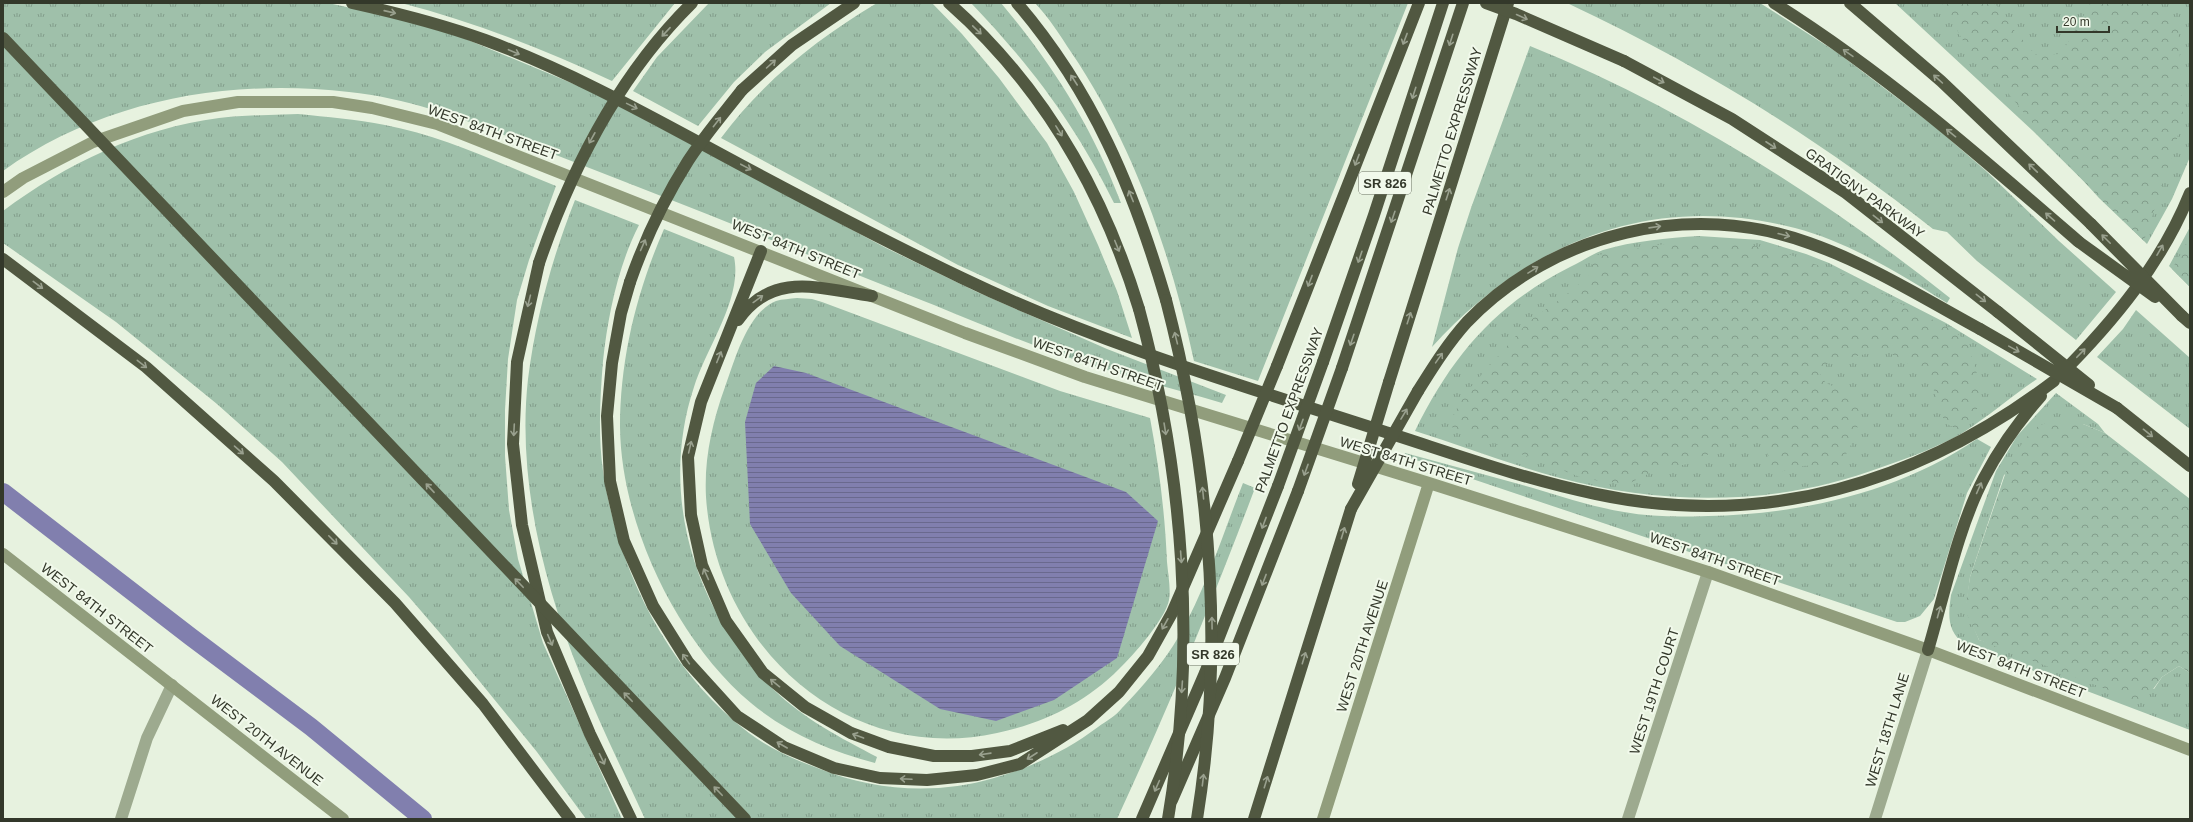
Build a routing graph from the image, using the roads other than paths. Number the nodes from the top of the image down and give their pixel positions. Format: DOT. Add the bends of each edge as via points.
graph roads {
  1 [pos="352,3"];
  2 [pos="692,3"];
  3 [pos="854,3"];
  4 [pos="949,3"];
  5 [pos="1017,3"];
  6 [pos="1419,3"];
  7 [pos="1443,3"];
  8 [pos="1463,3"];
  9 [pos="1486,3"];
  10 [pos="1508,3"];
  11 [pos="1774,3"];
  12 [pos="1850,3"];
  13 [pos="3,38"];
  14 [pos="3,192"];
  15 [pos="2190,193"];
  16 [pos="761,251"];
  17 [pos="5,261"];
  18 [pos="872,296"];
  19 [pos="2186,320"];
  20 [pos="726,340"];
  21 [pos="2054,381"];
  22 [pos="2117,408"];
  23 [pos="2190,466"];
  24 [pos="1429,483"];
  25 [pos="1351,508"];
  26 [pos="3,554"];
  27 [pos="1708,572"];
  28 [pos="1928,650"];
  29 [pos="172,685"];
  30 [pos="1088,720"];
  31 [pos="2190,750"];
  32 [pos="121,819"];
  33 [pos="343,819"];
  34 [pos="570,819"];
  35 [pos="631,819"];
  36 [pos="745,819"];
  37 [pos="1142,819"];
  38 [pos="1164,819"];
  39 [pos="1168,819"];
  40 [pos="1196,819"];
  41 [pos="1254,819"];
  42 [pos="1323,819"];
  43 [pos="1628,819"];
  44 [pos="1875,819"];
  1 -- 21 [label="highway, one-way" via="414,17 478,38 577,78 966,280 1093,334 1421,443 1546,482 1598,495 1651,503 1696,506 1736,506 1810,497 1886,475 1951,448 2005,416"];
  2 -- 35 [label="highway, one-way, bridge" via="626,82 592,137 555,216 539,263 517,362 513,444 522,526 547,632 590,734"];
  30 -- 3 [label="highway, one-way, bridge" via="1020,764 977,775 927,780 880,778 834,768 784,747 738,716 688,662 653,606 624,541 610,481 607,416 613,356 621,313 649,232 689,159 742,90 792,45"];
  4 -- 39 [label="highway, one-way, bridge" via="987,39 1058,129 1100,206 1123,260 1139,308 1163,416 1175,491 1182,563 1183,678"];
  40 -- 5 [label="highway, one-way, bridge" via="1207,745 1211,693 1211,608 1204,511 1186,381 1166,300 1122,173 1093,112 1060,58"];
  6 -- 30 [label="highway, one-way, bridge" via="1277,366 1172,613 1148,656 1119,692"];
  7 -- 37 [label="highway, PALMETTO EXPRESSWAY / SR 826, one-way, bridge" via="1324,362 1205,673"];
  8 -- 38 [label="highway, one-way, bridge" via="1342,368 1298,491 1225,678"];
  9 -- 22 [label="highway, GRATIGNY PARKWAY, one-way, bridge" via="1624,61 1732,119 1846,194"];
  25 -- 10 [label="highway, PALMETTO EXPRESSWAY, one-way, bridge"];
  19 -- 11 [label="highway, one-way, bridge" via="2079,242 1901,92"];
  19 -- 12 [label="highway, one-way, bridge" via="2091,224 1941,82"];
  36 -- 13 [label="highway, one-way, bridge"];
  14 -- 16 [label="street, WEST 84TH STREET" via="23,178 93,142 183,111 238,102 333,102 372,108 437,124"];
  21 -- 15 [label="highway, one-way" via="2110,322 2140,283 2172,230"];
  16 -- 18 [label="street, WEST 84TH STREET"];
  16 -- 20 [label="highway"];
  17 -- 34 [label="highway, one-way" via="146,367 274,481 406,615 483,704"];
  20 -- 18 [label="highway, one-way" via="748,307 766,293 786,286"];
  18 -- 24 [label="street, WEST 84TH STREET" via="1084,377"];
  30 -- 20 [label="highway, one-way" via="1010,751 972,756 934,756 889,747 851,733 805,707 763,673 726,621 702,565 691,516 688,457 701,402"];
  28 -- 21 [label="highway, one-way" via="1977,492 2003,445"];
  22 -- 23 [label="highway, GRATIGNY PARKWAY, one-way"];
  25 -- 22 [label="highway, one-way, bridge" via="1418,391 1442,355 1467,323 1496,295 1564,254 1601,238 1675,224 1738,226 1808,242 1872,271 1980,329"];
  24 -- 27 [label="street, WEST 84TH STREET"];
  24 -- 42 [label="street, WEST 20TH AVENUE"];
  41 -- 25 [label="highway, PALMETTO EXPRESSWAY, one-way"];
  26 -- 29 [label="street, WEST 84TH STREET"];
  27 -- 28 [label="street, WEST 84TH STREET"];
  27 -- 43 [label="street, WEST 19TH COURT"];
  28 -- 31 [label="street, WEST 84TH STREET"];
  28 -- 44 [label="street, WEST 18TH LANE"];
  29 -- 32 [label="street" via="147,738"];
  29 -- 33 [label="street, WEST 20TH AVENUE"];
}
